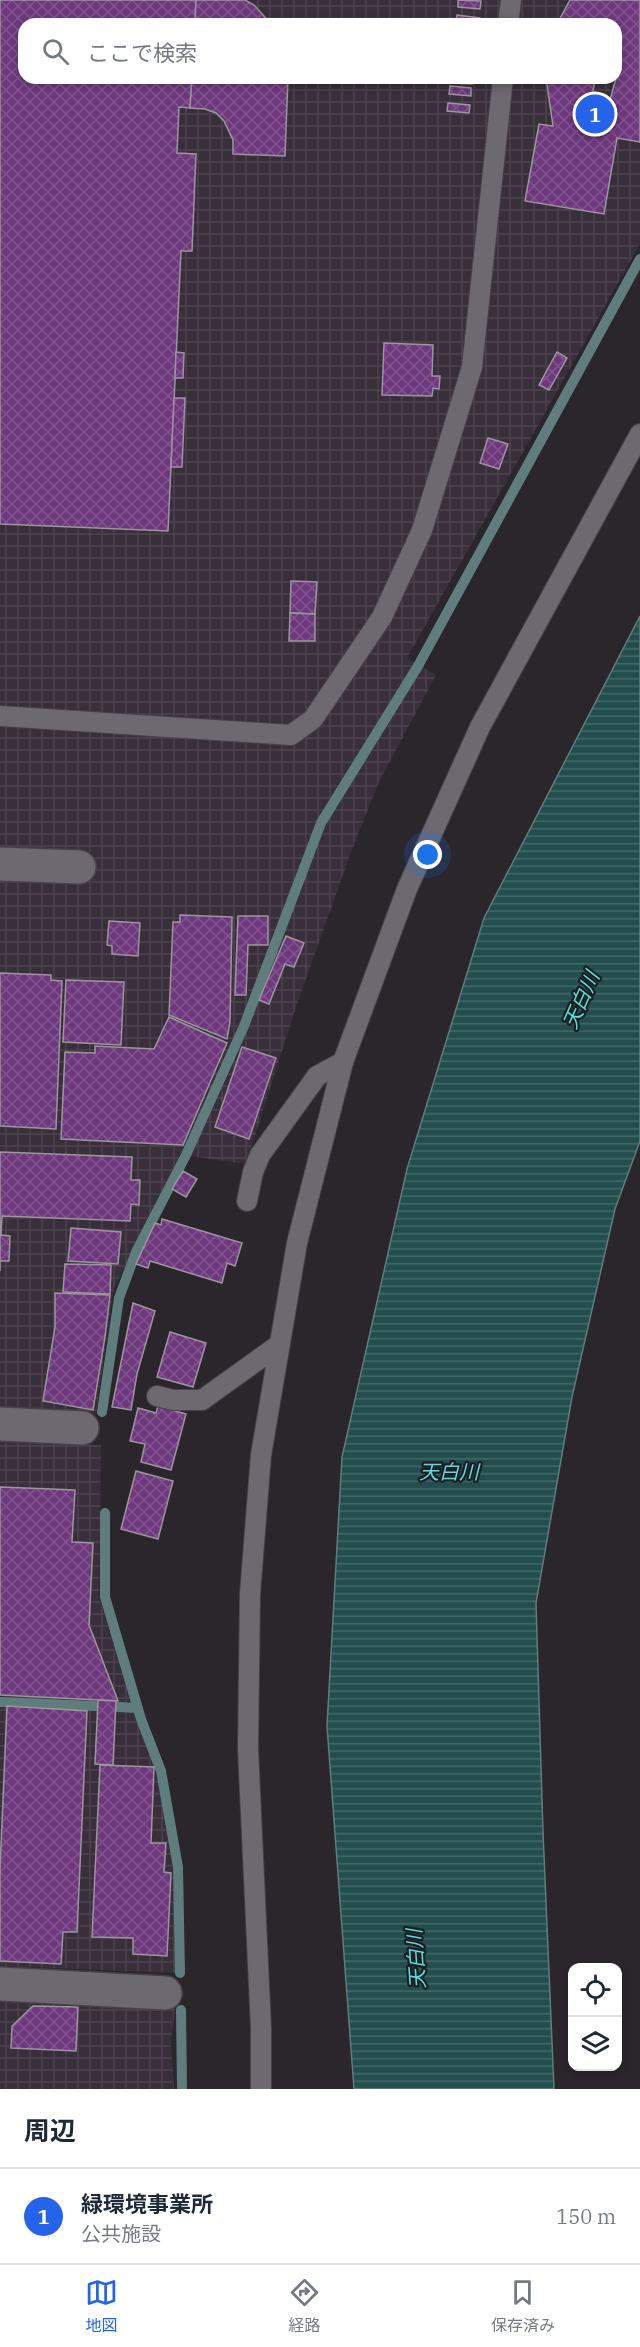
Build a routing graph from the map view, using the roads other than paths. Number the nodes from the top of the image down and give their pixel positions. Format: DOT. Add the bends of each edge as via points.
graph roads {
  1 [pos="511,0"];
  2 [pos="509,18"];
  3 [pos="501,84"];
  4 [pos="640,434"];
  5 [pos="0,716"];
  6 [pos="0,864"];
  7 [pos="78,867"];
  8 [pos="343,1062"];
  9 [pos="247,1201"];
  10 [pos="280,1344"];
  11 [pos="157,1396"];
  12 [pos="0,1424"];
  13 [pos="81,1428"];
  14 [pos="0,1984"];
  15 [pos="165,1993"];
  16 [pos="261,2089"];
  1 -- 2 [label="lane"];
  3 -- 5 [label="lane" via="472,367 422,530 382,617 313,719 291,735"];
  4 -- 8 [label="lane" via="480,727 407,889"];
  6 -- 7 [label="street"];
  8 -- 9 [label="lane" via="317,1076 260,1155"];
  8 -- 10 [label="lane" via="297,1243"];
  10 -- 11 [label="lane" via="202,1400"];
  10 -- 16 [label="lane" via="261,1455 250,1594 248,1749"];
  12 -- 13 [label="street"];
  14 -- 15 [label="street"];
}
